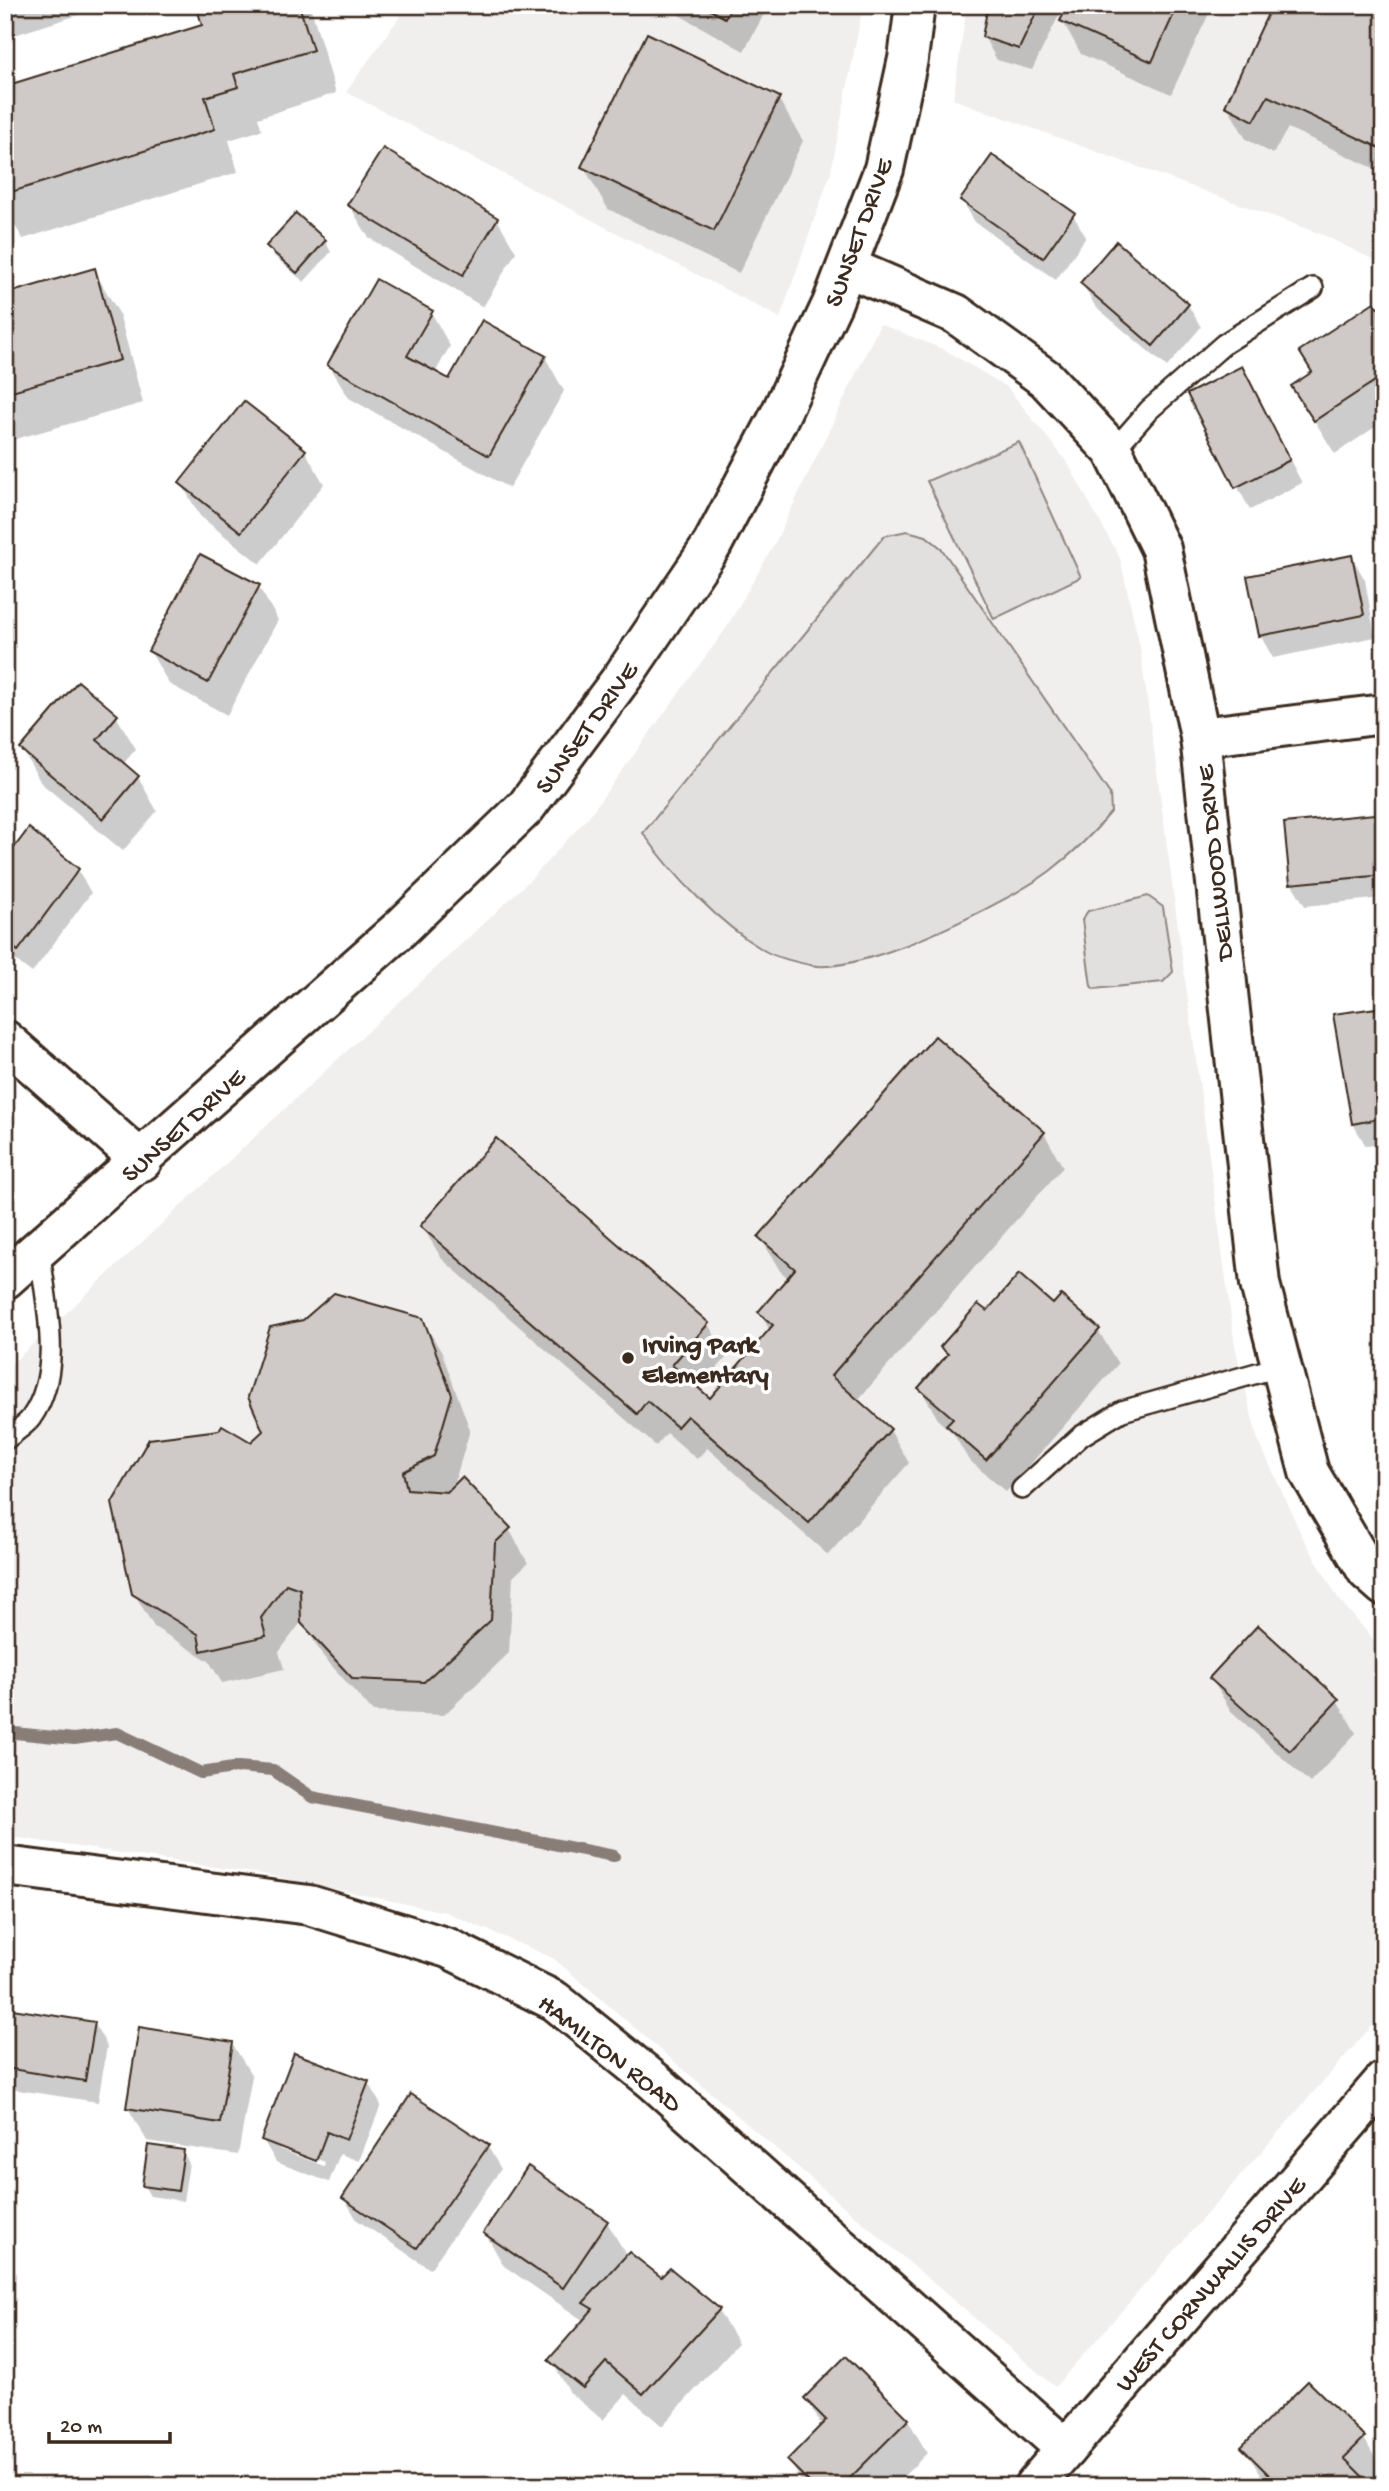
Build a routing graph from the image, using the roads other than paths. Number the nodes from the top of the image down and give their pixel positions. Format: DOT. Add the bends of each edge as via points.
graph roads {
  1 [pos="915,5"];
  2 [pos="847,267"];
  3 [pos="1313,288"];
  4 [pos="1113,451"];
  5 [pos="1384,714"];
  6 [pos="1199,737"];
  7 [pos="5,1040"];
  8 [pos="142,1161"];
  9 [pos="40,1247"];
  10 [pos="5,1279"];
  11 [pos="1282,1366"];
  12 [pos="5,1440"];
  13 [pos="1022,1489"];
  14 [pos="1384,1586"];
  15 [pos="5,1866"];
  16 [pos="1384,2081"];
  17 [pos="1066,2449"];
  18 [pos="1034,2486"];
  1 -- 2 [label="street, SUNSET DRIVE" via="884,169"];
  2 -- 4 [label="street, DELLWOOD DRIVE" via="956,314 1046,379"];
  2 -- 8 [label="street, SUNSET DRIVE" via="777,421 712,545 526,807 401,928"];
  3 -- 4 [label="lane" via="1224,344 1149,410"];
  4 -- 6 [label="street, DELLWOOD DRIVE" via="1161,549"];
  5 -- 6 [label="street"];
  6 -- 11 [label="street, DELLWOOD DRIVE" via="1260,1284"];
  7 -- 8 [label="street"];
  8 -- 9 [label="street, SUNSET DRIVE"];
  9 -- 10 [label="street, SUNSET DRIVE"];
  9 -- 12 [label="lane" via="51,1356 30,1419"];
  11 -- 13 [label="lane" via="1122,1411 1082,1436"];
  11 -- 14 [label="street, DELLWOOD DRIVE" via="1309,1472 1367,1571"];
  15 -- 17 [label="street, HAMILTON ROAD" via="309,1905 448,1948 555,2001 655,2082"];
  16 -- 17 [label="street, WEST CORNWALLIS DRIVE"];
  17 -- 18 [label="street, WEST CORNWALLIS DRIVE"];
}
